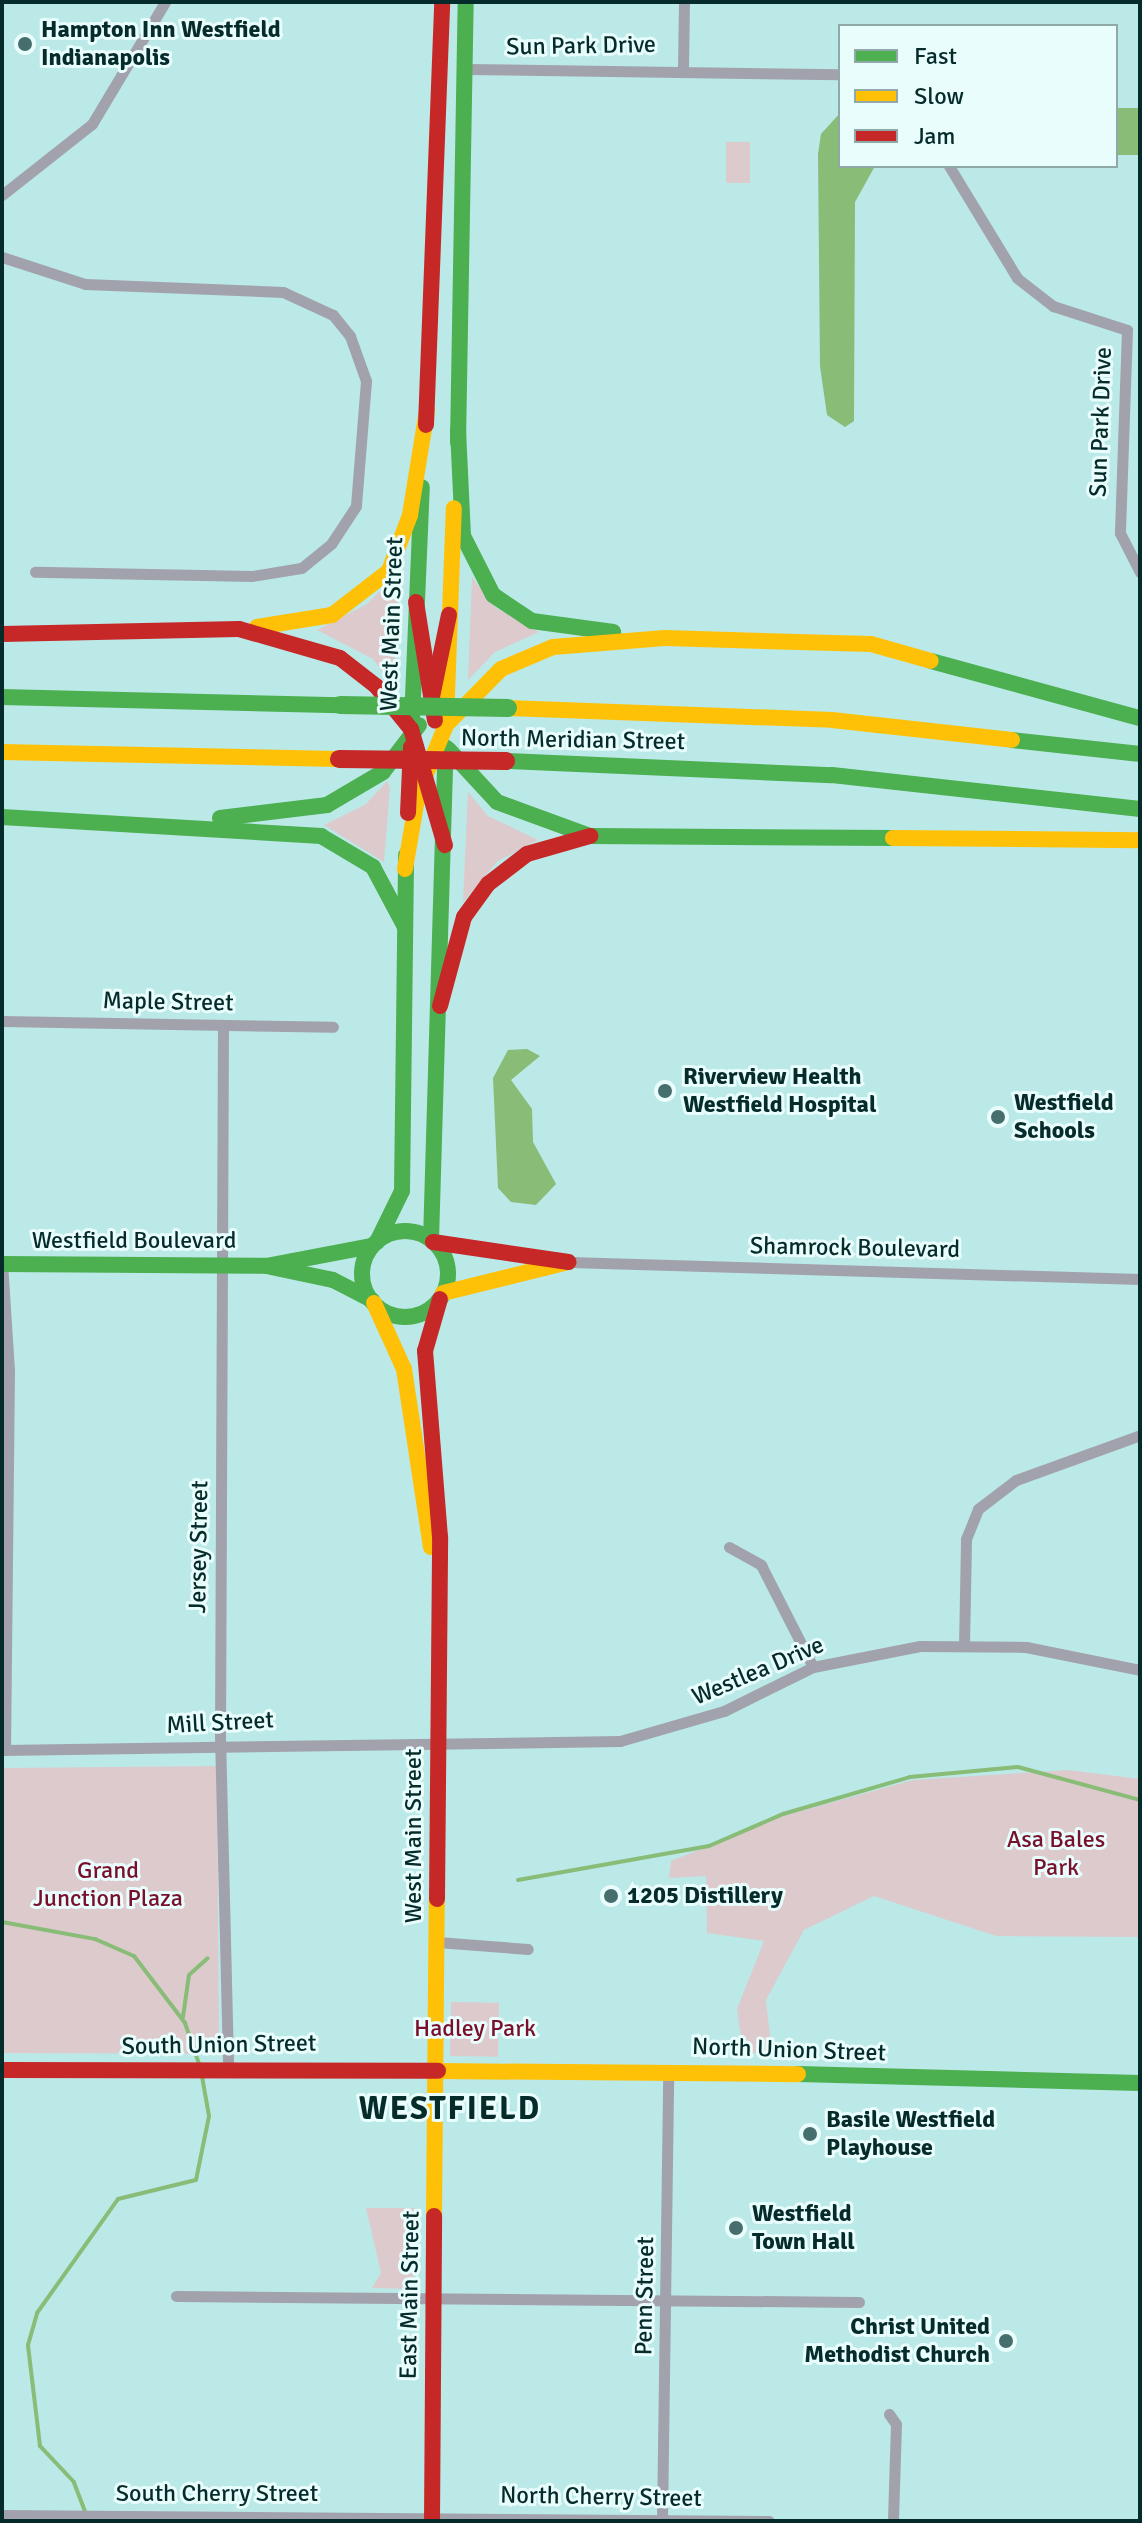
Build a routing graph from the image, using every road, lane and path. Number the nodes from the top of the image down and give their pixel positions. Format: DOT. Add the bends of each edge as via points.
graph roads {
  1 [pos="165,2"];
  2 [pos="442,2"];
  3 [pos="466,2"];
  4 [pos="684,2"];
  5 [pos="683,67"];
  6 [pos="466,69"];
  7 [pos="838,74"];
  8 [pos="950,168"];
  9 [pos="2,195"];
  10 [pos="2,257"];
  11 [pos="427,410"];
  12 [pos="458,430"];
  13 [pos="35,572"];
  14 [pos="1140,572"];
  15 [pos="416,602"];
  16 [pos="449,615"];
  17 [pos="239,629"];
  18 [pos="2,634"];
  19 [pos="665,638"];
  20 [pos="2,697"];
  21 [pos="430,705"];
  22 [pos="1140,718"];
  23 [pos="412,733"];
  24 [pos="444,736"];
  25 [pos="2,752"];
  26 [pos="1140,754"];
  27 [pos="426,766"];
  28 [pos="1140,809"];
  29 [pos="2,817"];
  30 [pos="169,823"];
  31 [pos="590,836"];
  32 [pos="1140,840"];
  33 [pos="445,845"];
  34 [pos="405,869"];
  35 [pos="404,925"];
  36 [pos="440,1006"];
  37 [pos="2,1021"];
  38 [pos="223,1025"];
  39 [pos="333,1027"];
  40 [pos="432,1241"];
  41 [pos="375,1244"];
  42 [pos="569,1262"];
  43 [pos="2,1263"];
  44 [pos="223,1266"];
  45 [pos="266,1266"];
  46 [pos="1140,1279"];
  47 [pos="441,1296"];
  48 [pos="373,1302"];
  49 [pos="5,1370"];
  50 [pos="1140,1435"];
  51 [pos="729,1547"];
  52 [pos="439,1603"];
  53 [pos="964,1646"];
  54 [pos="813,1667"];
  55 [pos="1140,1670"];
  56 [pos="439,1743"];
  57 [pos="222,1748"];
  58 [pos="4,1750"];
  59 [pos="437,1942"];
  60 [pos="528,1949"];
  61 [pos="221,2069"];
  62 [pos="436,2069"];
  63 [pos="2,2070"];
  64 [pos="668,2071"];
  65 [pos="1140,2083"];
  66 [pos="176,2296"];
  67 [pos="434,2298"];
  68 [pos="667,2300"];
  69 [pos="859,2302"];
  70 [pos="889,2414"];
  71 [pos="2,2515"];
  72 [pos="432,2519"];
  73 [pos="662,2520"];
  74 [pos="769,2521"];
  75 [pos="893,2521"];
  1 -- 9 [label="street" via="129,73 92,124"];
  2 -- 11 [label="main road, West Main Street"];
  3 -- 6 [label="main road"];
  4 -- 5 [label="street"];
  5 -- 6 [label="street, Sun Park Drive"];
  5 -- 7 [label="street, Sun Park Drive"];
  6 -- 12 [label="main road"];
  8 -- 14 [label="street, Sun Park Drive" via="1017,278 1053,306 1127,330 1120,533"];
  10 -- 13 [label="street" via="98,285 283,292 333,315 350,336 366,381 356,506 331,544 301,568 252,576"];
  11 -- 15 [label="main road, West Main Street"];
  11 -- 17 [label="main road" via="410,515 389,571 361,599 320,620"];
  12 -- 16 [label="main road"];
  12 -- 19 [label="main road" via="463,536 493,595 546,624"];
  15 -- 21 [label="main road"];
  15 -- 23 [label="main road, West Main Street"];
  16 -- 21 [label="main road"];
  16 -- 24 [label="main road"];
  17 -- 18 [label="main road"];
  17 -- 23 [label="main road" via="351,664"];
  19 -- 22 [label="main road" via="889,646"];
  19 -- 24 [label="main road" via="540,650 477,687"];
  20 -- 26 [label="main road, North Meridian Street, bridge" via="832,720"];
  21 -- 23 [label="main road"];
  21 -- 24 [label="main road"];
  23 -- 27 [label="main road"];
  23 -- 30 [label="main road" via="383,772 327,805"];
  23 -- 34 [label="main road, West Main Street"];
  24 -- 27 [label="main road"];
  24 -- 31 [label="main road" via="497,802"];
  24 -- 33 [label="main road"];
  25 -- 28 [label="main road, North Meridian Street, bridge" via="506,761 846,776"];
  27 -- 33 [label="main road"];
  27 -- 34 [label="main road"];
  29 -- 30 [label="main road"];
  30 -- 35 [label="main road" via="309,834 342,844 380,875"];
  31 -- 32 [label="main road"];
  31 -- 36 [label="main road" via="527,854 488,884 464,917"];
  33 -- 36 [label="main road"];
  34 -- 35 [label="main road, West Main Street"];
  35 -- 41 [label="main road, West Main Street" via="402,1191"];
  36 -- 40 [label="main road" via="427,1180"];
  37 -- 38 [label="street, Maple Street"];
  38 -- 39 [label="street, Maple Street"];
  38 -- 44 [label="street, Jersey Street"];
  40 -- 41 [label="main road" via="400,1231"];
  40 -- 42 [label="main road, Shamrock Boulevard"];
  40 -- 47 [label="main road" via="447,1269"];
  41 -- 45 [label="main road, Westfield Boulevard"];
  41 -- 48 [label="main road" via="363,1270"];
  42 -- 46 [label="street, Shamrock Boulevard"];
  42 -- 47 [label="main road, Shamrock Boulevard"];
  43 -- 44 [label="main road, Westfield Boulevard"];
  43 -- 49 [label="street"];
  44 -- 45 [label="main road, Westfield Boulevard"];
  44 -- 57 [label="street, Jersey Street"];
  45 -- 48 [label="main road, Westfield Boulevard" via="333,1280"];
  47 -- 48 [label="main road" via="404,1317"];
  47 -- 52 [label="main road, West Main Street" via="425,1351 439,1481"];
  48 -- 52 [label="main road, West Main Street" via="404,1369"];
  49 -- 58 [label="street"];
  50 -- 53 [label="street" via="1016,1480 978,1509 966,1539"];
  51 -- 54 [label="street" via="761,1565"];
  52 -- 56 [label="main road, West Main Street"];
  53 -- 54 [label="street, Westlea Drive" via="880,1650"];
  53 -- 55 [label="street, Westlea Drive" via="1065,1652"];
  54 -- 56 [label="street, Westlea Drive" via="724,1711 649,1735"];
  56 -- 57 [label="street, Mill Street"];
  56 -- 59 [label="main road, West Main Street"];
  57 -- 58 [label="street, Mill Street"];
  57 -- 61 [label="street, Jersey Street"];
  59 -- 60 [label="street"];
  59 -- 62 [label="main road, West Main Street"];
  61 -- 62 [label="main road, South Union Street"];
  61 -- 63 [label="main road, South Union Street"];
  62 -- 64 [label="main road, North Union Street"];
  62 -- 67 [label="main road, East Main Street"];
  64 -- 65 [label="main road, North Union Street"];
  64 -- 68 [label="street, Penn Street"];
  66 -- 67 [label="street"];
  67 -- 68 [label="street"];
  67 -- 72 [label="main road, East Main Street"];
  68 -- 69 [label="street"];
  68 -- 73 [label="street, Penn Street"];
  70 -- 75 [label="street" via="896,2424"];
  71 -- 72 [label="street, South Cherry Street"];
  72 -- 73 [label="street, North Cherry Street"];
  73 -- 74 [label="street, North Cherry Street"];
}
